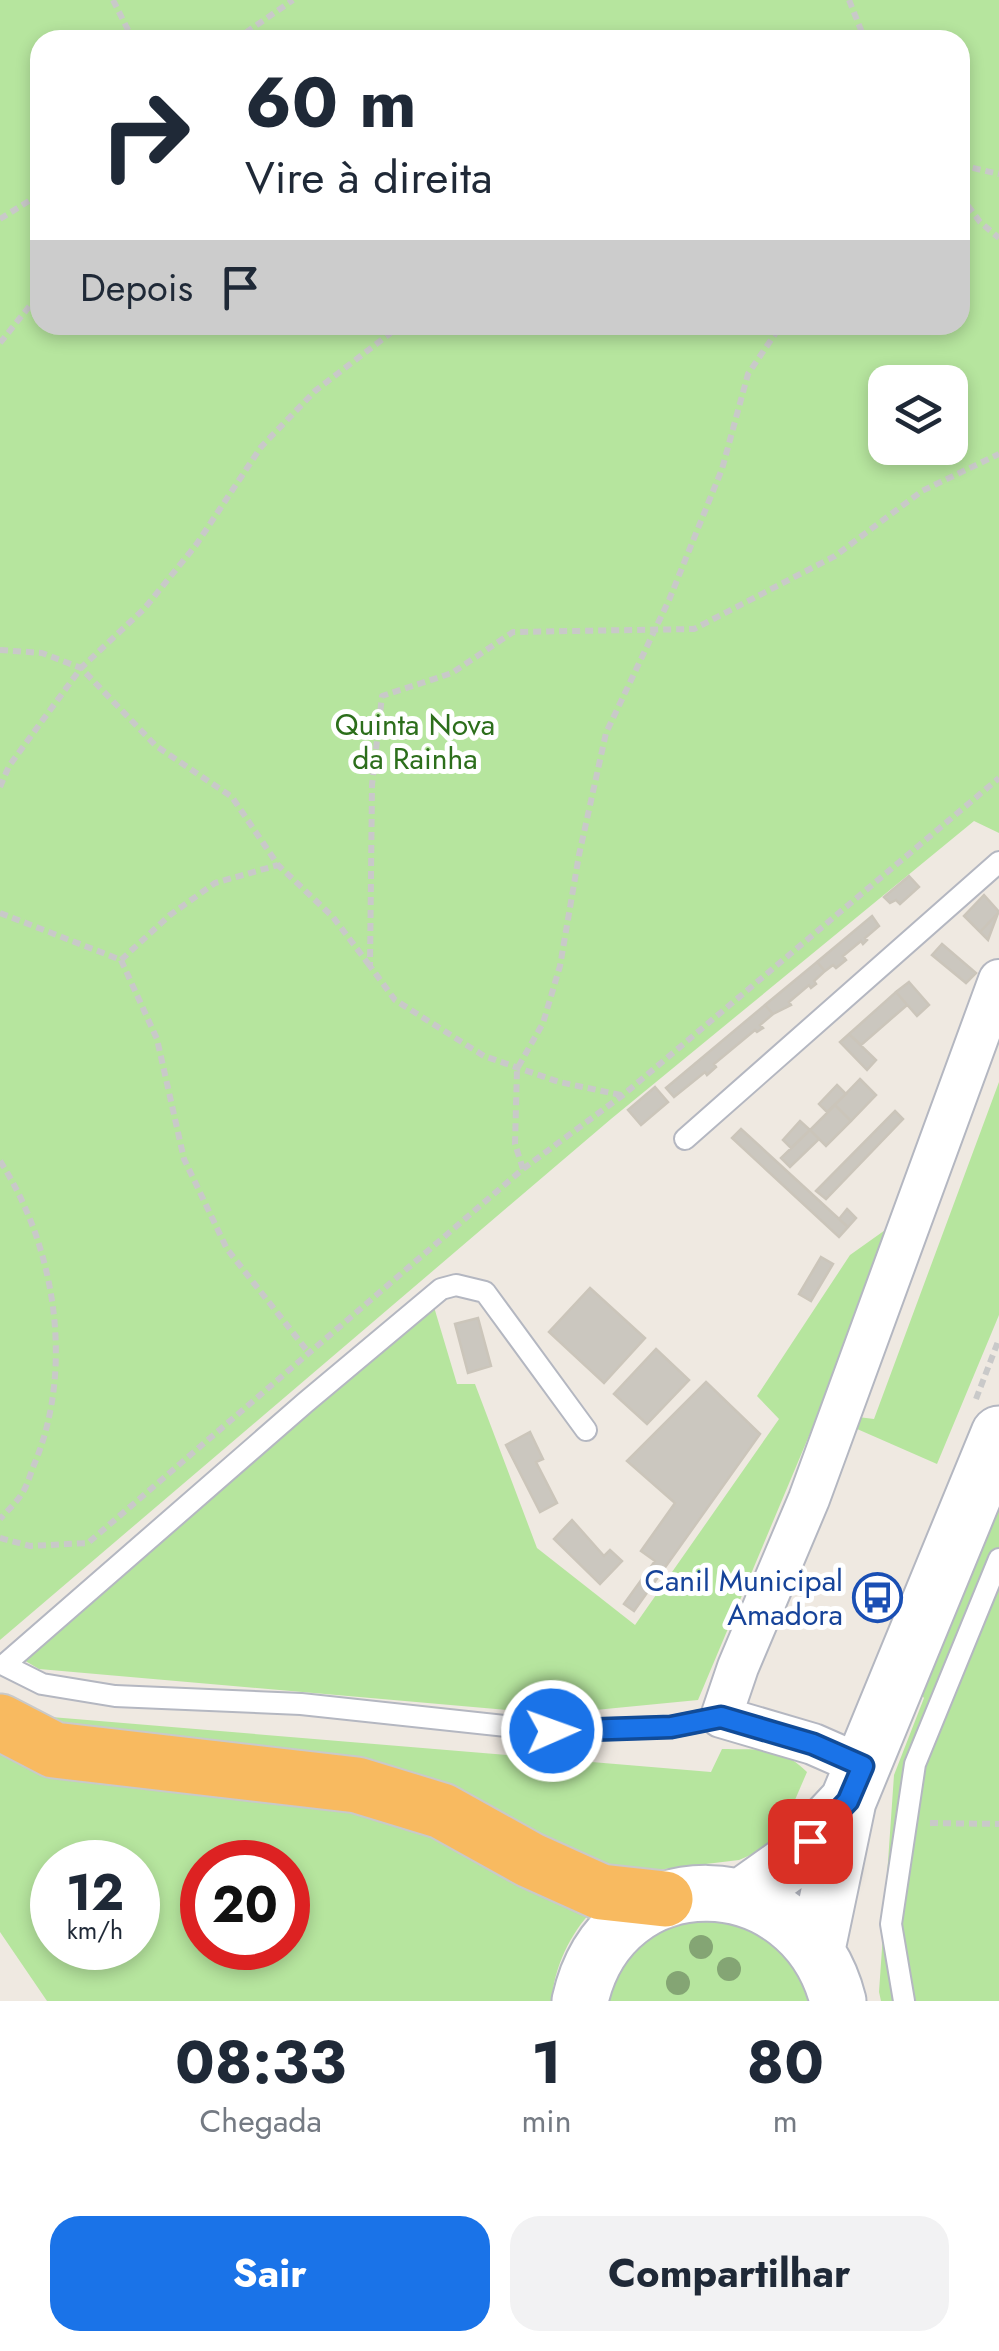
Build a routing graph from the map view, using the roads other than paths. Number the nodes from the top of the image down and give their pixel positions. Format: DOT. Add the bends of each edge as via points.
graph roads {
  1 [pos="999,862"];
  2 [pos="999,980"];
  3 [pos="685,1138"];
  4 [pos="586,1430"];
  5 [pos="999,1434"];
  6 [pos="999,1559"];
  7 [pos="721,1717"];
  8 [pos="0,1722"];
  9 [pos="856,1783"];
  10 [pos="743,1896"];
  11 [pos="665,1899"];
  12 [pos="818,1949"];
  13 [pos="580,2001"];
  14 [pos="838,2001"];
  15 [pos="904,2001"];
  1 -- 3 [label="lane"];
  2 -- 7 [label="street" via="809,1499"];
  4 -- 7 [label="lane" via="485,1292 456,1284 306,1402 4,1665 42,1684 115,1696 301,1704 552,1731 671,1727"];
  5 -- 9 [label="main road"];
  6 -- 15 [label="lane" via="915,1764 891,1924"];
  7 -- 9 [label="street" via="813,1744"];
  8 -- 11 [label="highway" via="54,1750 357,1786 442,1811 601,1892"];
  9 -- 10 [label="main road" via="792,1862"];
  9 -- 12 [label="main road"];
  10 -- 11 [label="main road" via="703,1892"];
  10 -- 12 [label="main road" via="785,1916"];
  11 -- 13 [label="main road" via="631,1917 604,1943"];
  12 -- 14 [label="main road"];
}
